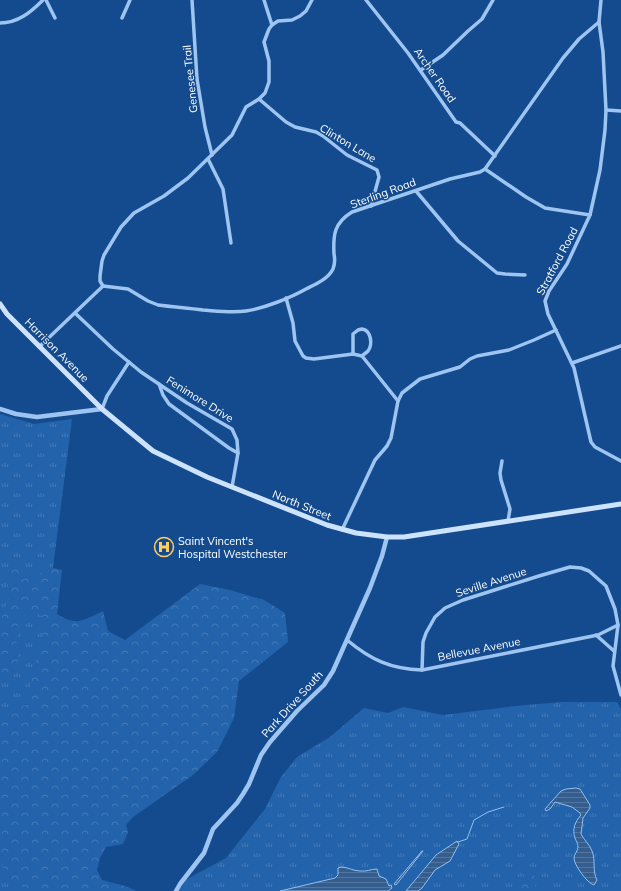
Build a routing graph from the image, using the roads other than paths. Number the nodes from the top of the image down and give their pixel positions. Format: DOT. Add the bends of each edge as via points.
graph roads {
  1 [pos="44,0"];
  2 [pos="130,0"];
  3 [pos="192,0"];
  4 [pos="264,0"];
  5 [pos="312,0"];
  6 [pos="366,0"];
  7 [pos="493,0"];
  8 [pos="601,0"];
  9 [pos="55,18"];
  10 [pos="122,18"];
  11 [pos="0,22"];
  12 [pos="599,22"];
  13 [pos="272,24"];
  14 [pos="421,70"];
  15 [pos="259,99"];
  16 [pos="606,110"];
  17 [pos="621,111"];
  18 [pos="212,156"];
  19 [pos="495,156"];
  20 [pos="208,159"];
  21 [pos="485,169"];
  22 [pos="416,191"];
  23 [pos="371,206"];
  24 [pos="590,215"];
  25 [pos="231,243"];
  26 [pos="525,275"];
  27 [pos="103,286"];
  28 [pos="286,298"];
  29 [pos="0,304"];
  30 [pos="76,313"];
  31 [pos="556,330"];
  32 [pos="621,346"];
  33 [pos="39,347"];
  34 [pos="353,354"];
  35 [pos="362,356"];
  36 [pos="129,362"];
  37 [pos="572,363"];
  38 [pos="158,384"];
  39 [pos="398,401"];
  40 [pos="0,408"];
  41 [pos="102,409"];
  42 [pos="238,453"];
  43 [pos="502,461"];
  44 [pos="621,461"];
  45 [pos="232,487"];
  46 [pos="621,504"];
  47 [pos="508,521"];
  48 [pos="342,530"];
  49 [pos="386,537"];
  50 [pos="618,625"];
  51 [pos="596,635"];
  52 [pos="347,640"];
  53 [pos="614,651"];
  54 [pos="422,670"];
  55 [pos="621,695"];
  56 [pos="176,891"];
  1 -- 9 [label="street"];
  1 -- 11 [label="street" via="26,15 10,22"];
  2 -- 10 [label="street"];
  3 -- 18 [label="street, Genesee Trail" via="197,79"];
  4 -- 13 [label="street"];
  5 -- 13 [label="street" via="300,16"];
  6 -- 14 [label="street, Archer Road"];
  7 -- 14 [label="street" via="482,19 443,55"];
  8 -- 12 [label="street"];
  12 -- 16 [label="street, Stratford Road"];
  12 -- 19 [label="street" via="578,39"];
  13 -- 15 [label="street" via="264,42 269,61 269,82"];
  14 -- 19 [label="street, Archer Road" via="456,122"];
  15 -- 18 [label="street" via="246,107 236,131"];
  15 -- 23 [label="street, Clinton Lane" via="286,122 316,132 348,155 377,170 379,176"];
  16 -- 17 [label="street"];
  16 -- 24 [label="street, Stratford Road" via="600,170"];
  18 -- 20 [label="street"];
  19 -- 21 [label="street"];
  20 -- 25 [label="street" via="223,190"];
  20 -- 27 [label="street" via="188,178 134,213 120,227 102,261 100,282"];
  21 -- 22 [label="street, Sterling Road" via="450,178"];
  21 -- 24 [label="street" via="545,208"];
  22 -- 23 [label="street, Sterling Road"];
  22 -- 26 [label="street" via="458,241 498,273"];
  23 -- 28 [label="street, Sterling Road" via="352,212 344,217 338,226 333,237 335,264 330,274"];
  24 -- 31 [label="street, Stratford Road" via="567,264 546,297 545,305"];
  27 -- 28 [label="street, Sterling Road" via="128,289 158,305 224,311 246,311"];
  27 -- 30 [label="street"];
  28 -- 34 [label="street" via="295,341 303,356 314,359"];
  29 -- 33 [label="main road, Harrison Avenue"];
  30 -- 33 [label="street"];
  30 -- 36 [label="street, Fenimore Drive"];
  31 -- 37 [label="street, Stratford Road"];
  31 -- 39 [label="street" via="509,350 477,356 460,367 420,379 402,393"];
  32 -- 37 [label="street"];
  33 -- 41 [label="main road, Harrison Avenue"];
  34 -- 35 [label="street"];
  34 -- 35 [label="street" via="353,334 365,329 370,339 369,348"];
  35 -- 39 [label="street"];
  36 -- 38 [label="street, Fenimore Drive"];
  36 -- 41 [label="street"];
  37 -- 44 [label="street, Stratford Road" via="591,442 595,448"];
  38 -- 42 [label="street, Fenimore Drive" via="169,404"];
  38 -- 42 [label="street, Fenimore Drive" via="232,429 237,440"];
  39 -- 48 [label="street" via="391,438 375,460"];
  40 -- 41 [label="street" via="36,417"];
  41 -- 45 [label="main road, North Street" via="153,450"];
  42 -- 45 [label="street, Fenimore Drive"];
  43 -- 47 [label="street" via="501,480 510,509"];
  45 -- 48 [label="main road, North Street"];
  46 -- 47 [label="main road, North Street"];
  47 -- 49 [label="main road, North Street" via="431,534"];
  48 -- 49 [label="main road, North Street"];
  49 -- 52 [label="street, Park Drive South" via="379,562"];
  50 -- 51 [label="street, Bellevue Avenue"];
  50 -- 53 [label="street"];
  50 -- 54 [label="street, Seville Avenue" via="606,586 589,571 570,567 445,608 435,617 426,633 423,642"];
  51 -- 53 [label="street"];
  51 -- 54 [label="street, Bellevue Avenue"];
  52 -- 54 [label="street, Bellevue Avenue" via="363,654 385,663 399,668"];
  52 -- 56 [label="street, Park Drive South" via="324,685 270,742 243,794 213,829 204,853"];
  53 -- 55 [label="street" via="613,666"];
}
